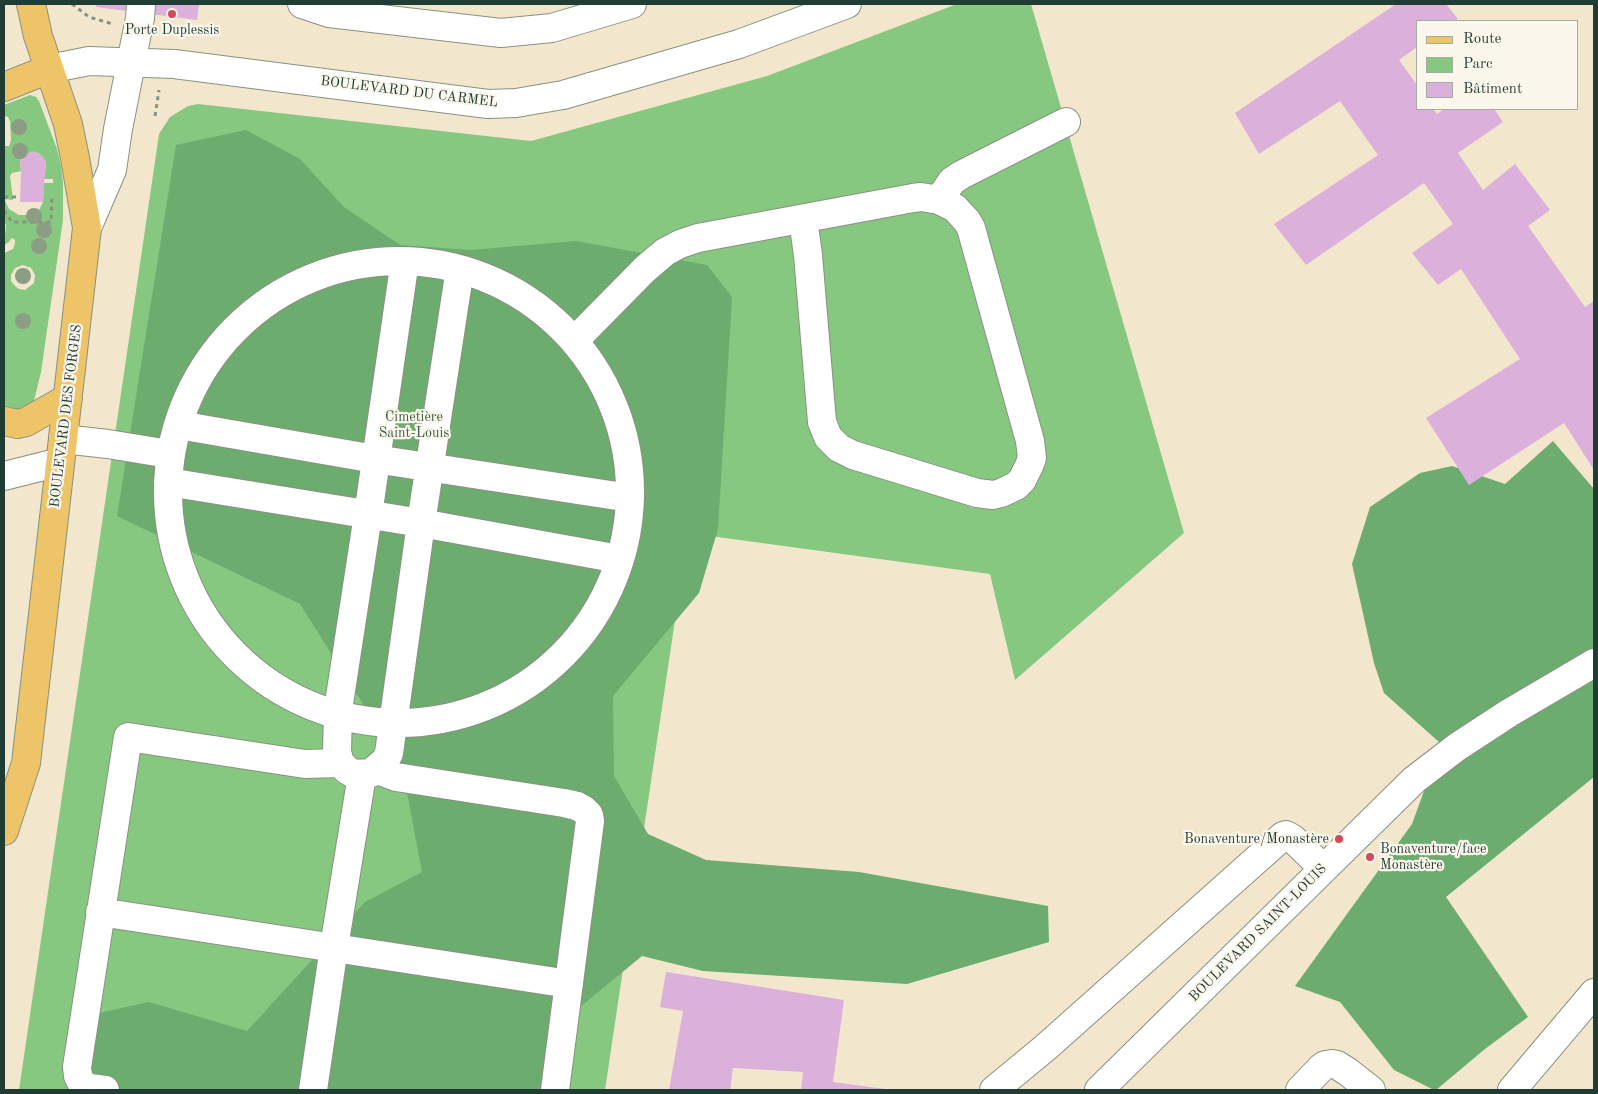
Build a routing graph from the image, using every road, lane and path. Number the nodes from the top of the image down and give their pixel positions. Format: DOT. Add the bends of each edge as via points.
graph roads {
  1 [pos="31,4"];
  2 [pos="72,4"];
  3 [pos="141,4"];
  4 [pos="302,4"];
  5 [pos="632,4"];
  6 [pos="846,4"];
  7 [pos="104,22"];
  8 [pos="132,62"];
  9 [pos="49,69"];
  10 [pos="4,87"];
  11 [pos="1066,122"];
  12 [pos="53,189"];
  13 [pos="4,197"];
  14 [pos="20,197"];
  15 [pos="939,200"];
  16 [pos="4,211"];
  17 [pos="803,219"];
  18 [pos="87,228"];
  19 [pos="404,267"];
  20 [pos="459,275"];
  21 [pos="578,337"];
  22 [pos="68,398"];
  23 [pos="4,421"];
  24 [pos="179,424"];
  25 [pos="61,450"];
  26 [pos="169,454"];
  27 [pos="375,459"];
  28 [pos="430,468"];
  29 [pos="4,476"];
  30 [pos="168,482"];
  31 [pos="630,498"];
  32 [pos="368,515"];
  33 [pos="421,523"];
  34 [pos="618,559"];
  35 [pos="1594,664"];
  36 [pos="338,710"];
  37 [pos="394,719"];
  38 [pos="360,769"];
  39 [pos="6,818"];
  40 [pos="1323,868"];
  41 [pos="100,912"];
  42 [pos="334,947"];
  43 [pos="568,984"];
  44 [pos="1594,993"];
  45 [pos="105,1090"];
  46 [pos="313,1090"];
  47 [pos="555,1090"];
  48 [pos="994,1090"];
  49 [pos="1099,1090"];
  50 [pos="1300,1090"];
  51 [pos="1371,1090"];
  52 [pos="1512,1090"];
  1 -- 9 [label="main road, BOULEVARD DES FORGES"];
  2 -- 7 [label="path" via="89,17"];
  3 -- 8 [label="street"];
  4 -- 5 [label="street" via="329,13 501,33 552,28"];
  6 -- 8 [label="street, BOULEVARD DU CARMEL" via="739,44 563,95 516,104 488,104 174,64"];
  8 -- 9 [label="street, BOULEVARD DU CARMEL" via="80,62"];
  8 -- 18 [label="street" via="112,170"];
  9 -- 10 [label="main road"];
  9 -- 18 [label="main road, BOULEVARD DES FORGES" via="71,137"];
  11 -- 15 [label="street" via="961,175 952,181"];
  12 -- 16 [label="path" via="51,222 12,222"];
  13 -- 14 [label="path"];
  15 -- 17 [label="street" via="913,198"];
  15 -- 17 [label="street" via="961,214 971,228 1030,441 1032,458 1026,473 1016,486 993,495 853,455 828,437 822,422"];
  17 -- 21 [label="street" via="680,244 645,269"];
  18 -- 22 [label="main road, BOULEVARD DES FORGES"];
  19 -- 20 [label="street"];
  19 -- 24 [label="street" via="346,269 295,284 270,297 225,333 209,354"];
  19 -- 27 [label="street"];
  20 -- 21 [label="street" via="530,302"];
  20 -- 28 [label="street"];
  21 -- 31 [label="street" via="605,371 618,401 628,446"];
  22 -- 23 [label="main road" via="26,422"];
  22 -- 25 [label="main road, BOULEVARD DES FORGES"];
  24 -- 26 [label="street"];
  24 -- 27 [label="street"];
  25 -- 26 [label="street" via="108,444"];
  25 -- 29 [label="street"];
  25 -- 39 [label="main road, BOULEVARD DES FORGES" via="26,763"];
  26 -- 30 [label="street"];
  27 -- 28 [label="street"];
  27 -- 32 [label="street"];
  28 -- 31 [label="street"];
  28 -- 33 [label="street"];
  30 -- 32 [label="street"];
  30 -- 36 [label="street" via="176,562 192,605 204,626 241,666 260,679 294,696"];
  31 -- 34 [label="street"];
  32 -- 33 [label="street"];
  32 -- 36 [label="street"];
  33 -- 34 [label="street"];
  33 -- 37 [label="street"];
  34 -- 37 [label="street" via="607,591 593,616 555,665 533,685 507,700 478,710 425,719"];
  35 -- 40 [label="street, BOULEVARD SAINT-LOUIS" via="1509,713 1441,758 1399,793"];
  36 -- 37 [label="street"];
  36 -- 38 [label="street" via="337,752"];
  37 -- 38 [label="street" via="385,762"];
  38 -- 41 [label="street" via="305,764 128,737"];
  38 -- 42 [label="street"];
  38 -- 43 [label="street" via="564,803 577,806 589,815"];
  40 -- 48 [label="street" via="1293,839 1283,836"];
  40 -- 49 [label="street, BOULEVARD SAINT-LOUIS"];
  41 -- 42 [label="street"];
  41 -- 45 [label="street" via="77,1067 82,1084"];
  42 -- 43 [label="street"];
  42 -- 46 [label="street"];
  43 -- 47 [label="street"];
  44 -- 52 [label="street"];
  50 -- 51 [label="street" via="1321,1068 1332,1064"];
}
